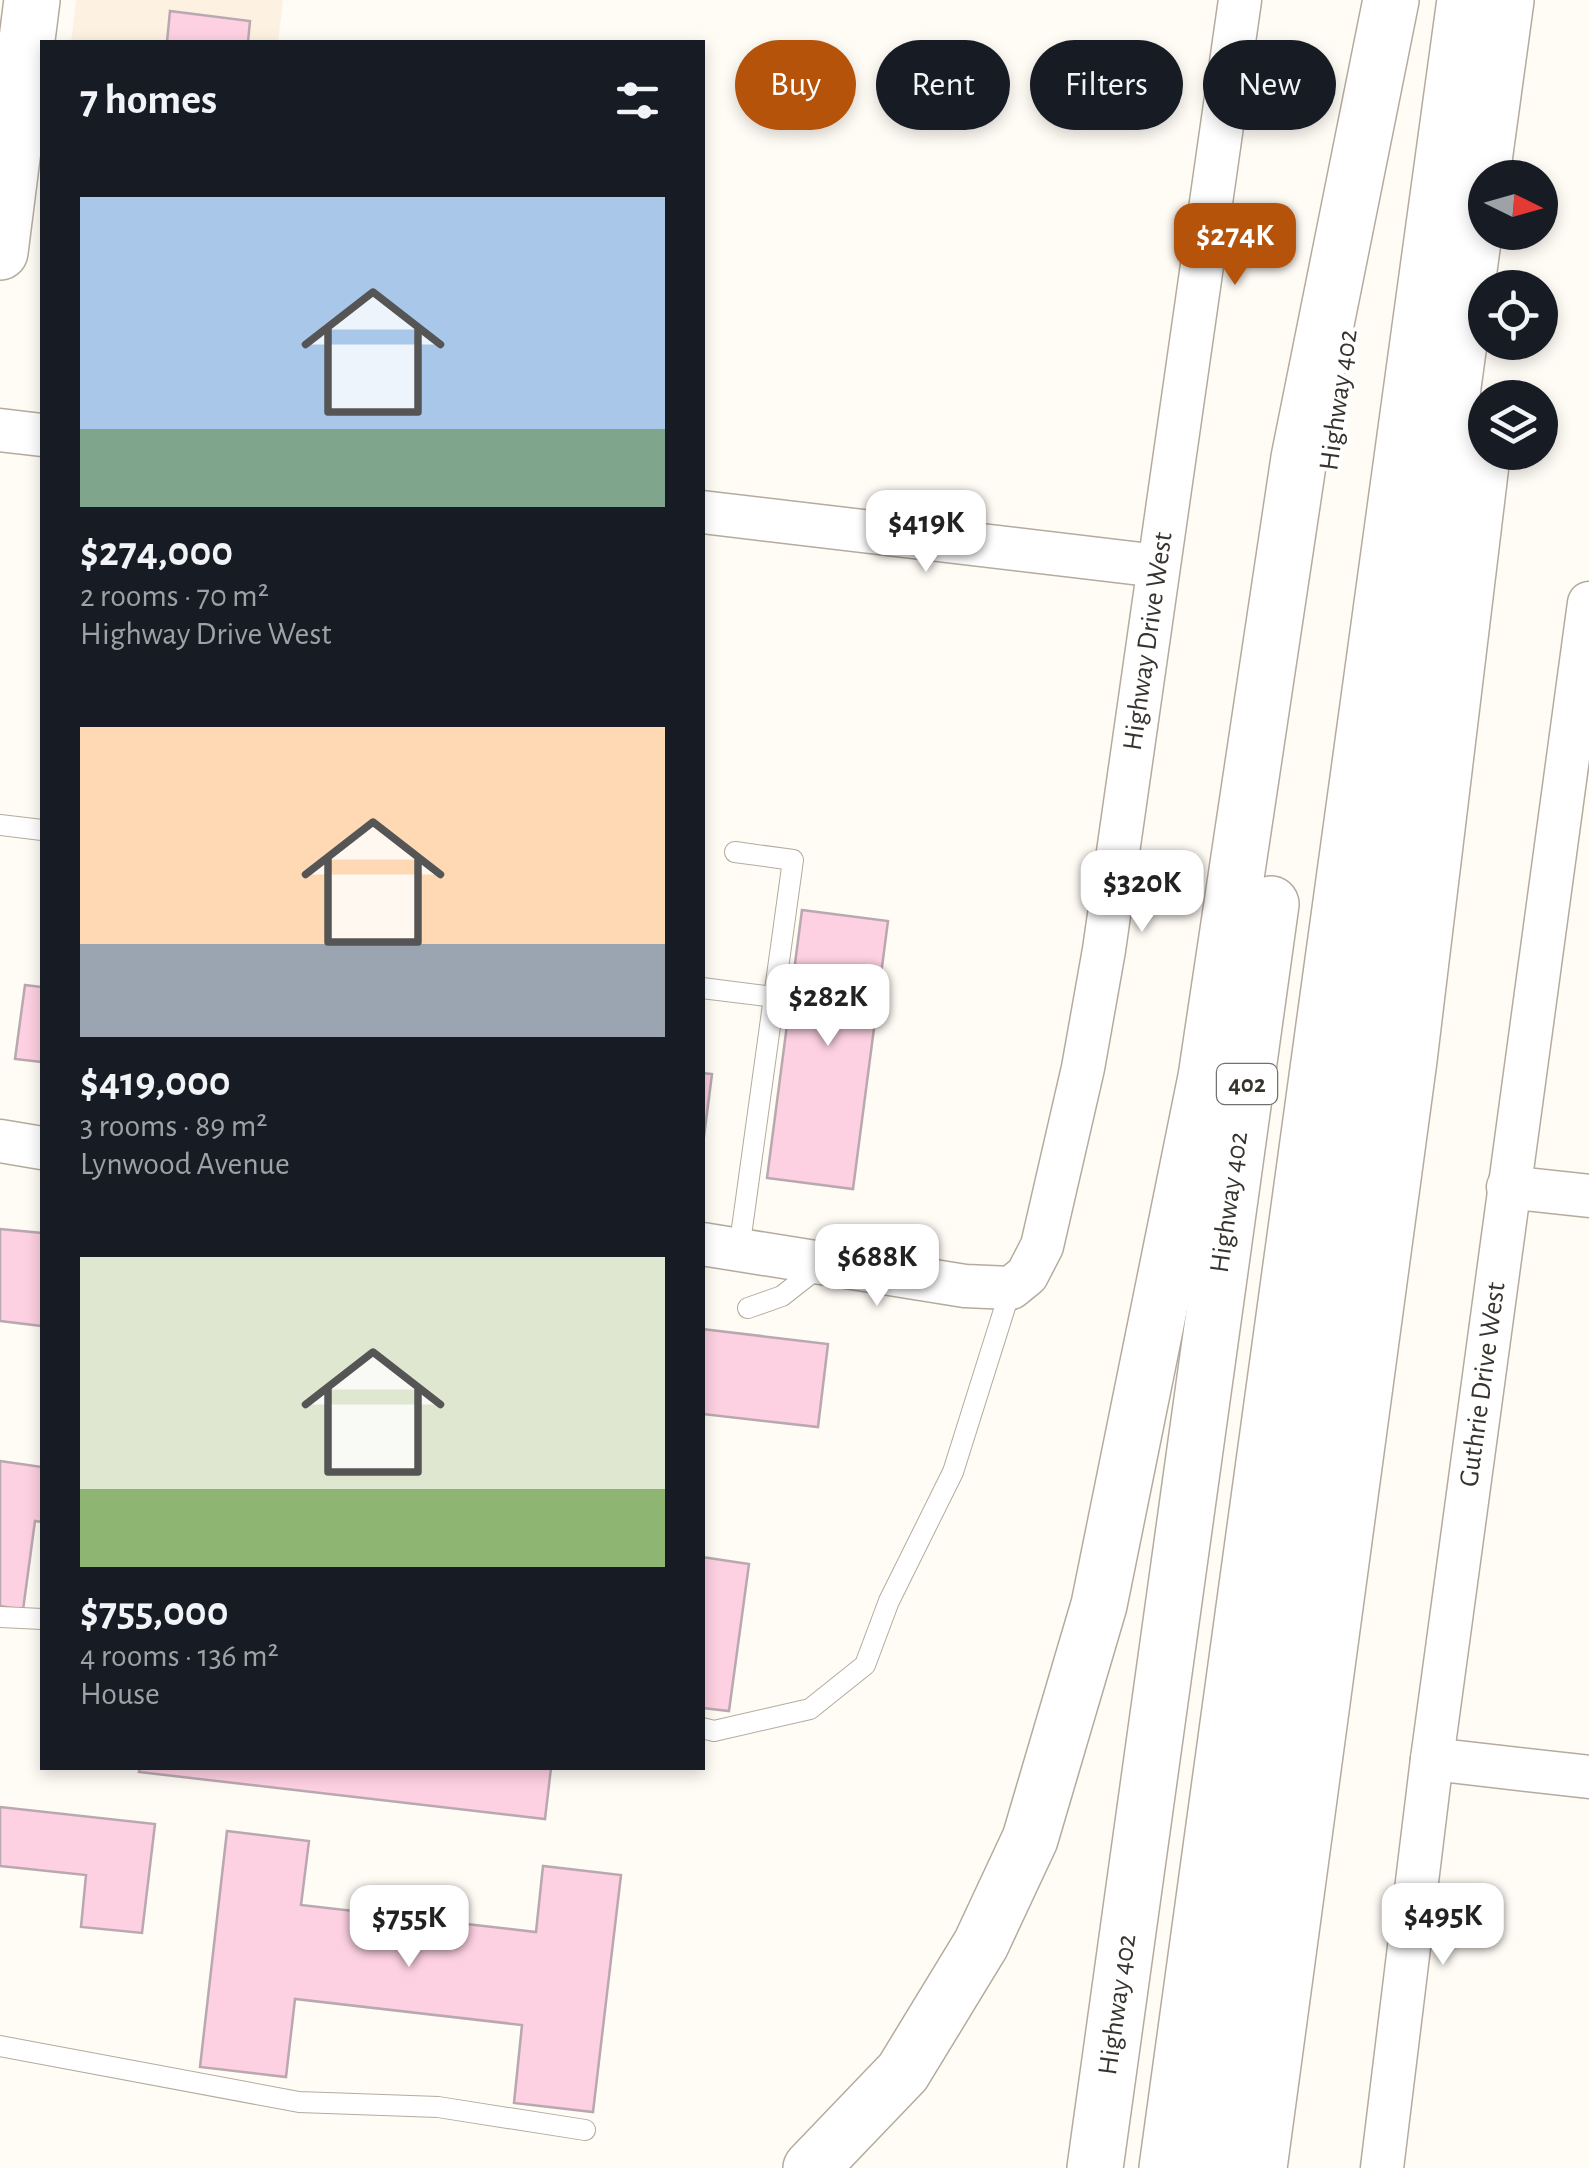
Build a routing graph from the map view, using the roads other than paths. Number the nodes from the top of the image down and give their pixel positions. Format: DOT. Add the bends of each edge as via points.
graph roads {
  1 [pos="32,0"];
  2 [pos="1240,0"];
  3 [pos="1394,0"];
  4 [pos="1465,0"];
  5 [pos="1506,0"];
  6 [pos="1544,0"];
  7 [pos="10,89"];
  8 [pos="1522,160"];
  9 [pos="0,252"];
  10 [pos="0,430"];
  11 [pos="40,435"];
  12 [pos="1480,470"];
  13 [pos="705,512"];
  14 [pos="1158,566"];
  15 [pos="1589,603"];
  16 [pos="0,825"];
  17 [pos="40,830"];
  18 [pos="735,852"];
  19 [pos="705,988"];
  20 [pos="774,997"];
  21 [pos="0,1142"];
  22 [pos="40,1148"];
  23 [pos="1508,1187"];
  24 [pos="1589,1196"];
  25 [pos="721,1247"];
  26 [pos="822,1264"];
  27 [pos="1019,1281"];
  28 [pos="748,1308"];
  29 [pos="0,1617"];
  30 [pos="40,1618"];
  31 [pos="705,1729"];
  32 [pos="1432,1759"];
  33 [pos="1589,1777"];
  34 [pos="0,2046"];
  35 [pos="585,2130"];
  36 [pos="811,2168"];
  37 [pos="1095,2168"];
  38 [pos="1167,2168"];
  39 [pos="1209,2168"];
  40 [pos="1259,2168"];
  41 [pos="1382,2168"];
  1 -- 7 [label="main road"];
  2 -- 14 [label="street, Highway Drive West"];
  3 -- 36 [label="main road" via="1299,458 1206,1077 1099,1606 1030,1838 980,1944 903,2072"];
  3 -- 37 [label="main road, Highway 402 / 402"];
  4 -- 38 [label="main road"];
  5 -- 39 [label="main road"];
  6 -- 8 [label="main road"];
  7 -- 9 [label="main road"];
  10 -- 11 [label="street"];
  12 -- 40 [label="main road" via="1409,1060"];
  13 -- 14 [label="street"];
  14 -- 27 [label="street, Highway Drive West" via="1089,1034 1042,1246"];
  15 -- 23 [label="street, Guthrie Drive West"];
  16 -- 17 [label="lane"];
  18 -- 20 [label="lane" via="792,860"];
  19 -- 20 [label="lane"];
  20 -- 25 [label="lane"];
  21 -- 22 [label="street"];
  23 -- 24 [label="street"];
  23 -- 32 [label="street, Guthrie Drive West"];
  25 -- 26 [label="street"];
  26 -- 27 [label="street" via="965,1286"];
  26 -- 28 [label="lane" via="782,1296"];
  27 -- 31 [label="lane" via="953,1472 865,1665 810,1710"];
  29 -- 30 [label="lane"];
  32 -- 33 [label="street"];
  32 -- 41 [label="street, Guthrie Drive West"];
  34 -- 35 [label="lane" via="299,2102 438,2107"];
}
